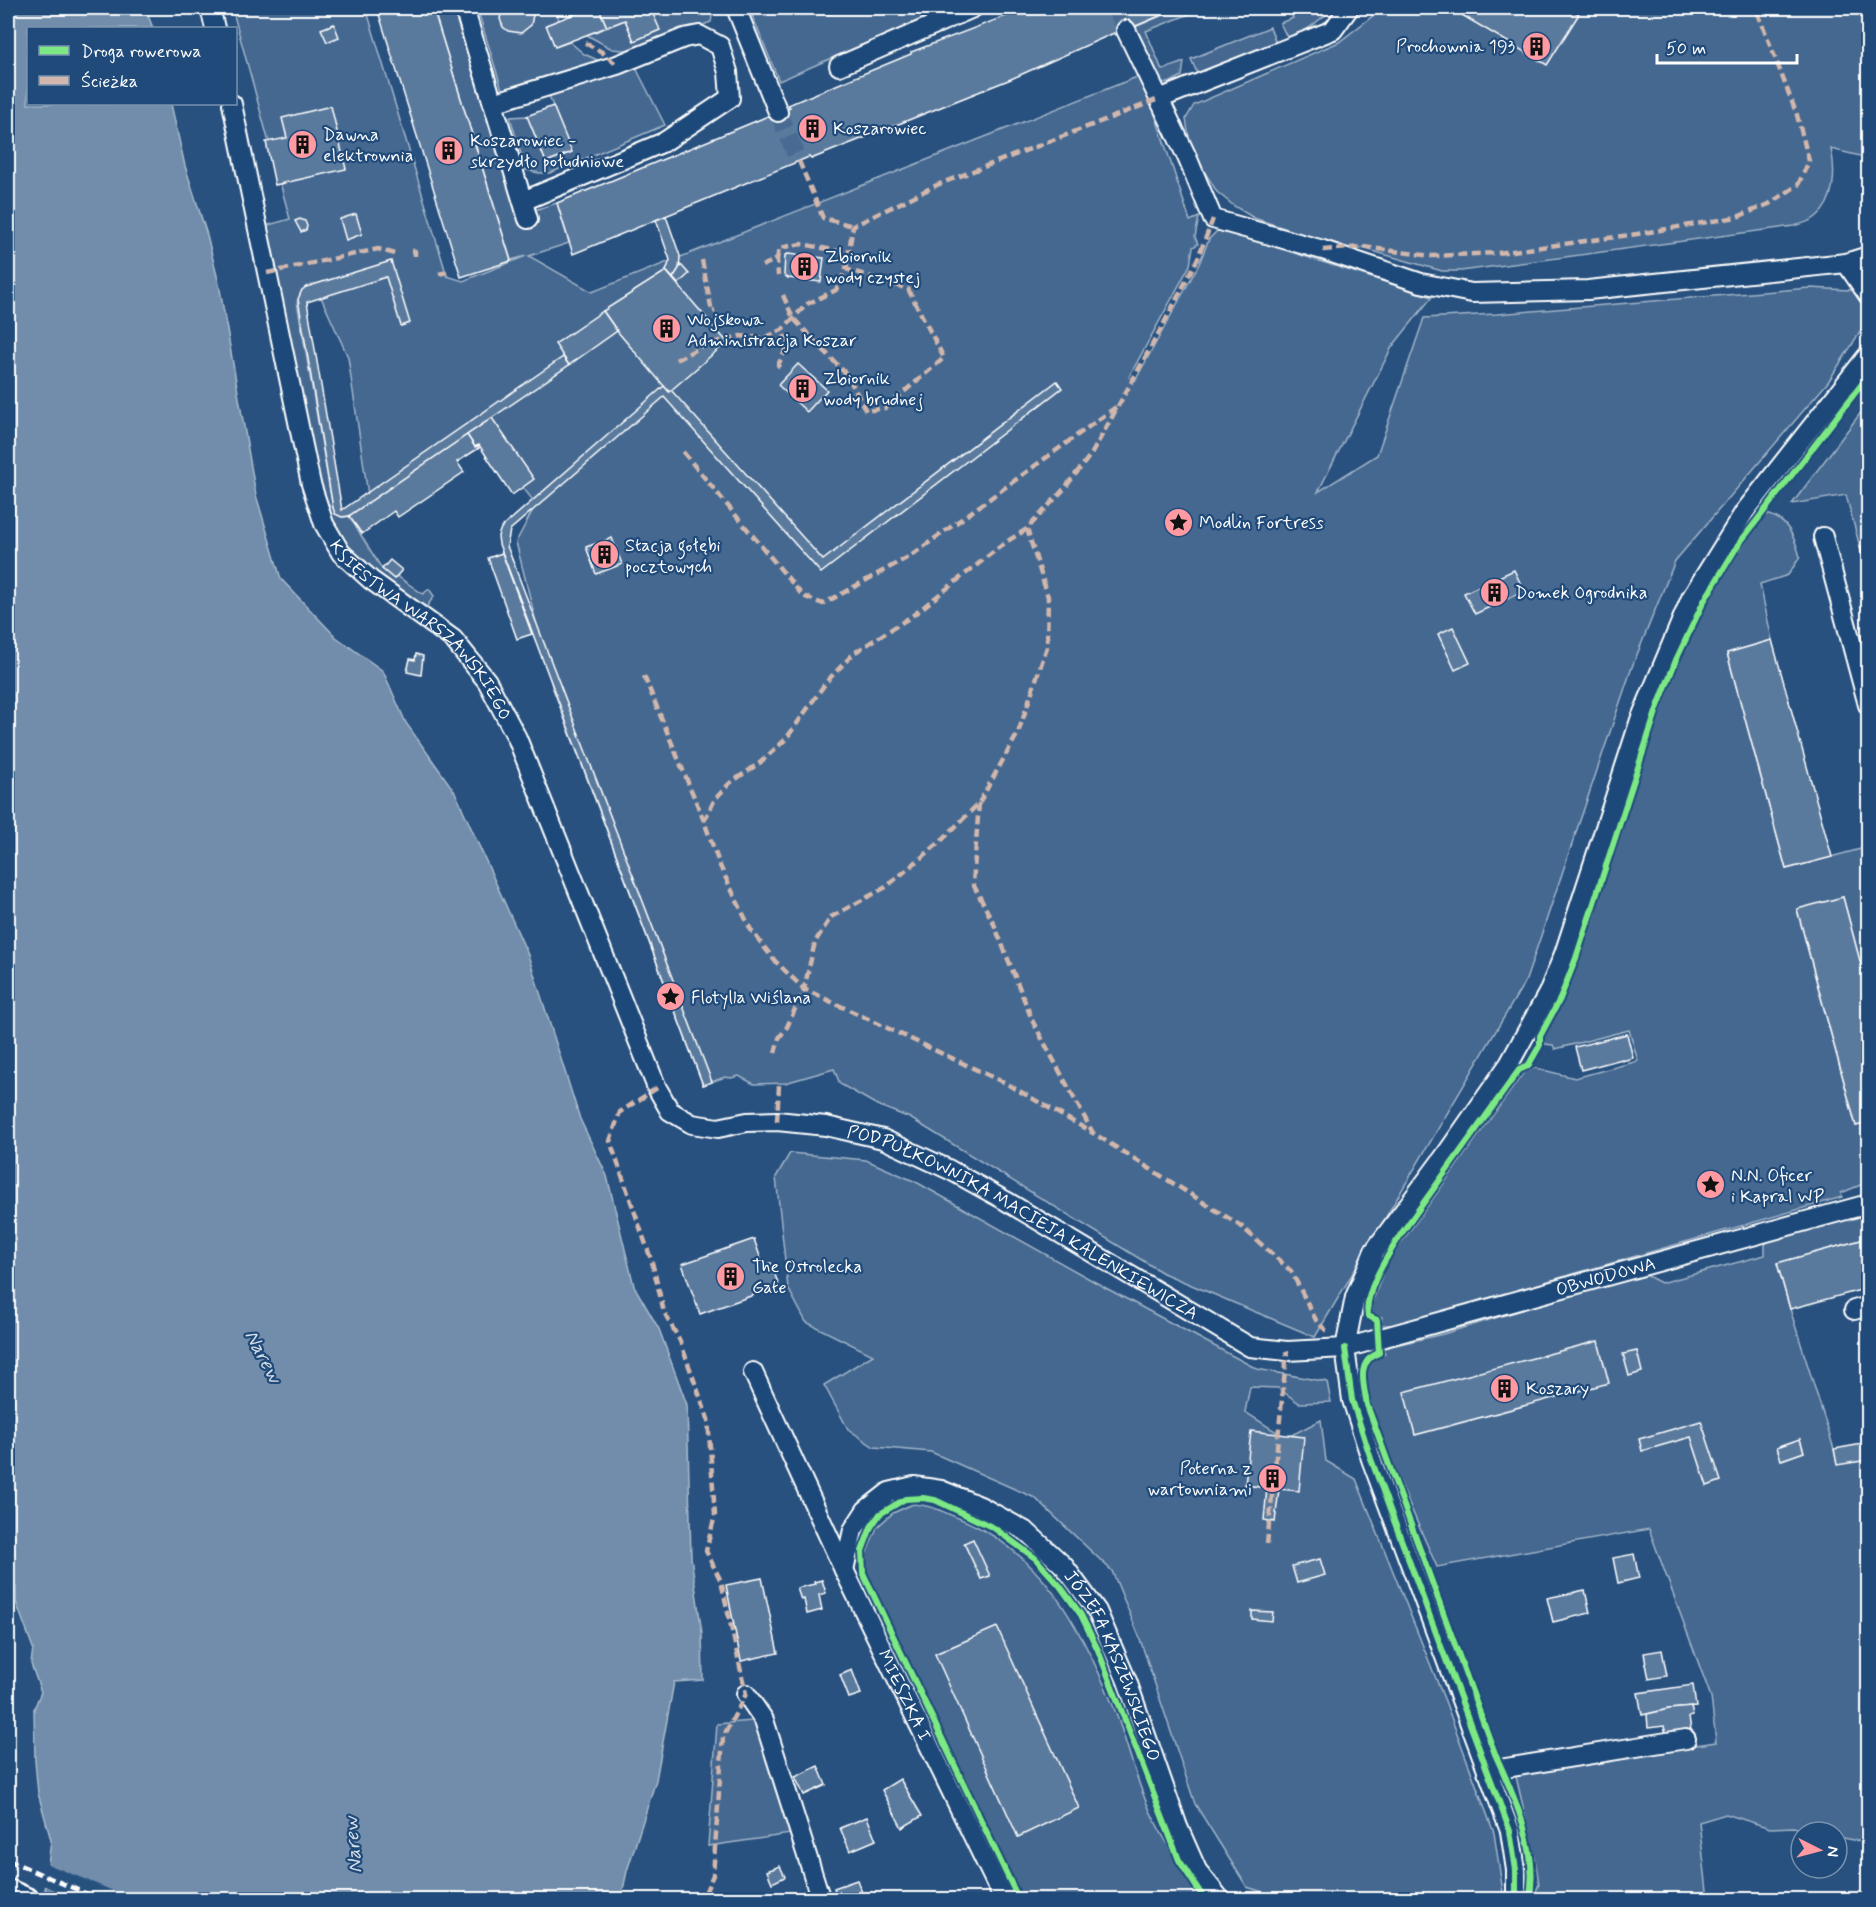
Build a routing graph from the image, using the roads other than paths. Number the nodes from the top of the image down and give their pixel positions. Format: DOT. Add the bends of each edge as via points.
graph roads {
  1 [pos="210,8"];
  2 [pos="464,8"];
  3 [pos="736,8"];
  4 [pos="973,8"];
  5 [pos="1349,8"];
  6 [pos="215,27"];
  7 [pos="1126,30"];
  8 [pos="839,66"];
  9 [pos="1159,99"];
  10 [pos="493,104"];
  11 [pos="231,105"];
  12 [pos="778,112"];
  13 [pos="523,201"];
  14 [pos="528,219"];
  15 [pos="1869,256"];
  16 [pos="1846,263"];
  17 [pos="1869,295"];
  18 [pos="1869,356"];
  19 [pos="1823,537"];
  20 [pos="1869,705"];
  21 [pos="692,1124"];
  22 [pos="1869,1204"];
  23 [pos="1345,1348"];
  24 [pos="753,1372"];
  25 [pos="844,1570"];
  26 [pos="746,1694"];
  27 [pos="1686,1739"];
  28 [pos="1487,1771"];
  29 [pos="8,1891"];
  30 [pos="28,1899"];
  31 [pos="821,1899"];
  32 [pos="1004,1899"];
  33 [pos="1221,1899"];
  34 [pos="1516,1899"];
  1 -- 6 [label="street"];
  2 -- 10 [label="street"];
  3 -- 12 [label="street"];
  4 -- 8 [label="street"];
  5 -- 9 [label="street" via="1332,30"];
  7 -- 9 [label="street"];
  9 -- 16 [label="street" via="1213,219 1421,283 1472,293 1588,290"];
  10 -- 13 [label="street"];
  10 -- 13 [label="street" via="617,65 684,38 699,35 720,46 723,55 730,98 664,142"];
  11 -- 21 [label="street, KSIĘSTWA WARSZAWSKIEGO" via="311,484 324,524 341,553 371,580 453,639 487,681 517,738 657,1088 670,1111"];
  13 -- 14 [label="street"];
  15 -- 16 [label="street"];
  16 -- 17 [label="street"];
  18 -- 23 [label="street" via="1745,511 1691,598 1640,720 1548,993 1509,1064 1374,1251 1355,1297"];
  19 -- 20 [label="street"];
  21 -- 23 [label="street, PODPUŁKOWNIKA MACIEJA KALENKIEWICZA" via="718,1128 777,1120 883,1139 1006,1201 1250,1347 1287,1351"];
  22 -- 23 [label="street, OBWODOWA"];
  23 -- 28 [label="street" via="1352,1400 1368,1449"];
  24 -- 25 [label="street, MIESZKA I"];
  25 -- 32 [label="street, MIESZKA I"];
  25 -- 33 [label="street, JÓZEFA KASZEWSKIEGO" via="853,1530 866,1510 889,1492 914,1486 940,1490 980,1506 1027,1532 1064,1566 1097,1611 1178,1827 1197,1870"];
  26 -- 31 [label="street" via="764,1720"];
  27 -- 28 [label="street"];
  28 -- 34 [label="street" via="1510,1831"];
  29 -- 30 [label="main road"];
}
